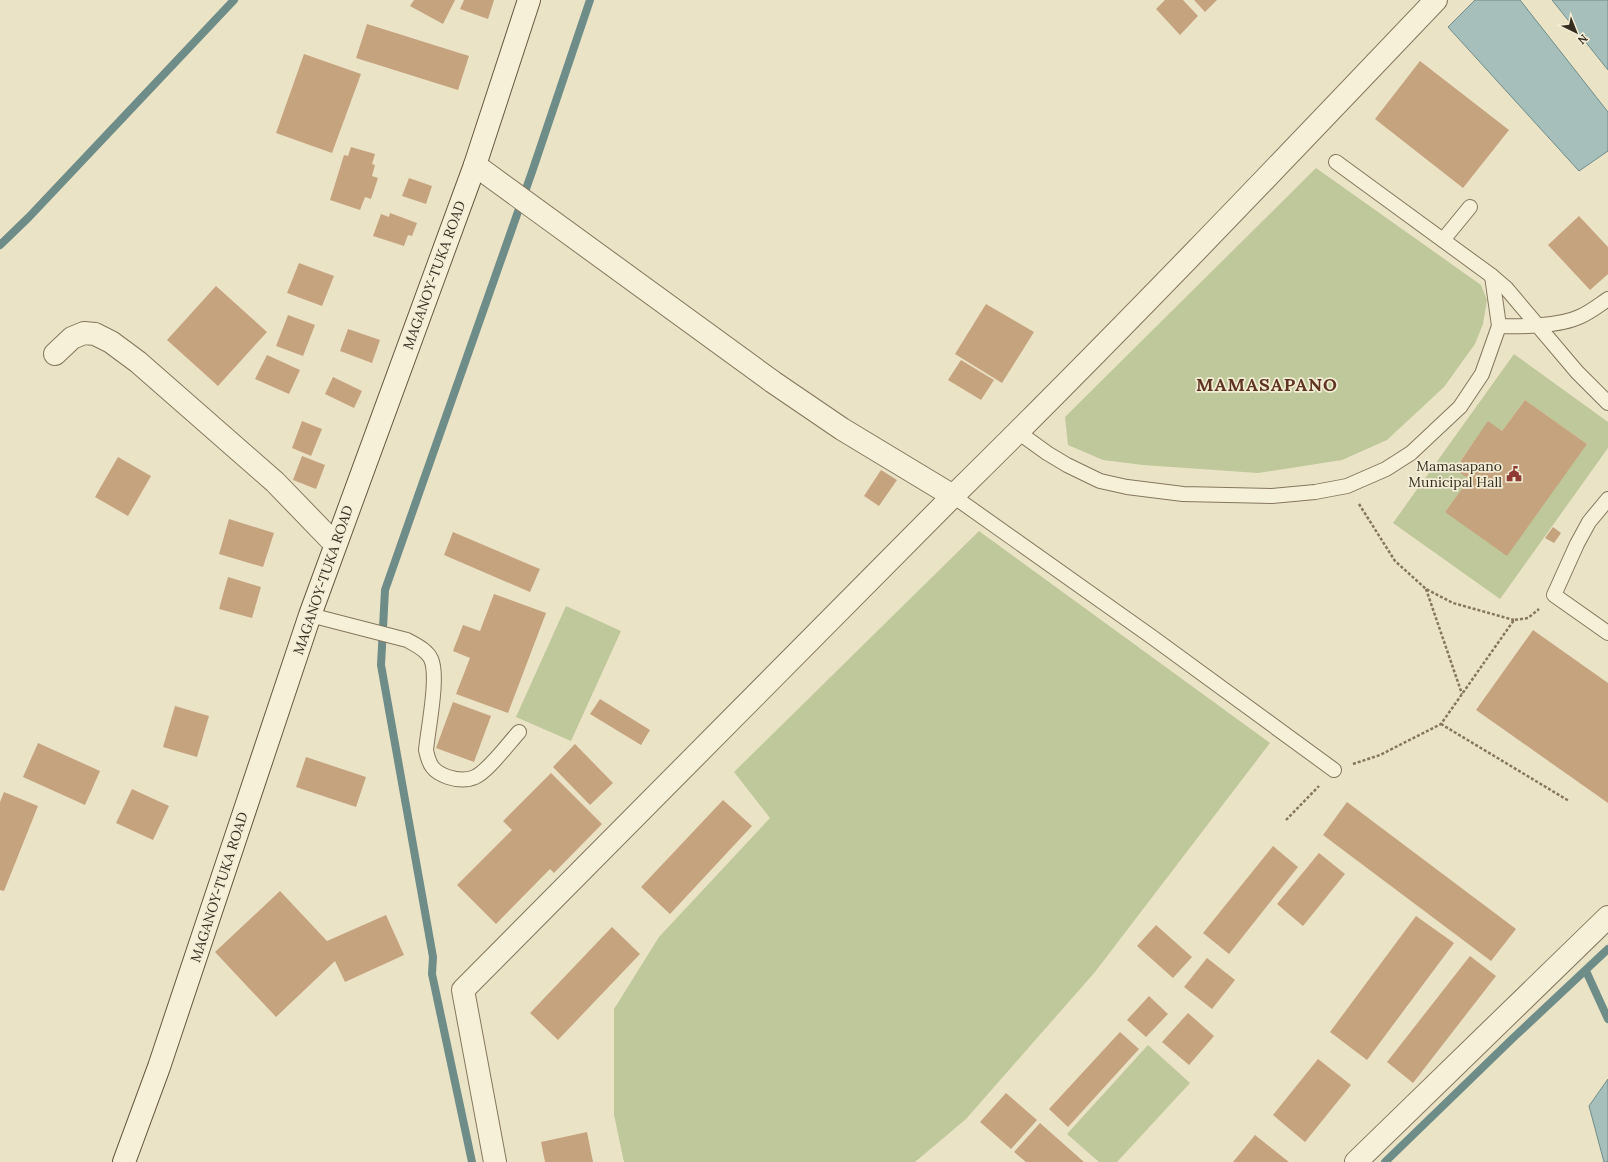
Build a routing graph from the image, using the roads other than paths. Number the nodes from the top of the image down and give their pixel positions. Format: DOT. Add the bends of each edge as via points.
graph roads {
  1 [pos="529,0"];
  2 [pos="1436,0"];
  3 [pos="1336,162"];
  4 [pos="475,165"];
  5 [pos="1470,207"];
  6 [pos="1443,240"];
  7 [pos="1492,276"];
  8 [pos="1608,298"];
  9 [pos="1538,325"];
  10 [pos="1499,326"];
  11 [pos="55,354"];
  12 [pos="1608,403"];
  13 [pos="1018,432"];
  14 [pos="953,496"];
  15 [pos="1608,499"];
  16 [pos="335,544"];
  17 [pos="310,615"];
  18 [pos="1608,633"];
  19 [pos="519,732"];
  20 [pos="1334,770"];
  21 [pos="1608,917"];
  22 [pos="124,1162"];
  23 [pos="495,1162"];
  24 [pos="1356,1162"];
  1 -- 4 [label="street, MAGANOY-TUKA ROAD"];
  2 -- 13 [label="street"];
  3 -- 6 [label="lane"];
  4 -- 14 [label="street" via="773,382 842,429"];
  4 -- 16 [label="street, MAGANOY-TUKA ROAD"];
  5 -- 6 [label="lane"];
  6 -- 7 [label="lane"];
  7 -- 9 [label="lane"];
  7 -- 10 [label="lane"];
  8 -- 9 [label="lane" via="1579,318"];
  9 -- 10 [label="lane"];
  9 -- 12 [label="lane" via="1577,372"];
  10 -- 13 [label="lane" via="1482,374 1460,407 1411,453 1386,469 1347,486 1272,496 1183,494 1127,487 1100,481 1067,465"];
  11 -- 16 [label="street" via="72,338 84,333 95,334 111,342 138,362 260,468"];
  13 -- 14 [label="street"];
  14 -- 20 [label="lane"];
  14 -- 23 [label="street" via="463,990"];
  15 -- 18 [label="lane" via="1589,522 1554,595"];
  16 -- 17 [label="street, MAGANOY-TUKA ROAD"];
  17 -- 19 [label="lane" via="407,640 431,658 435,679 426,750 428,760 439,774 458,780 476,777"];
  17 -- 22 [label="street, MAGANOY-TUKA ROAD" via="162,1060"];
  21 -- 24 [label="street"];
}
